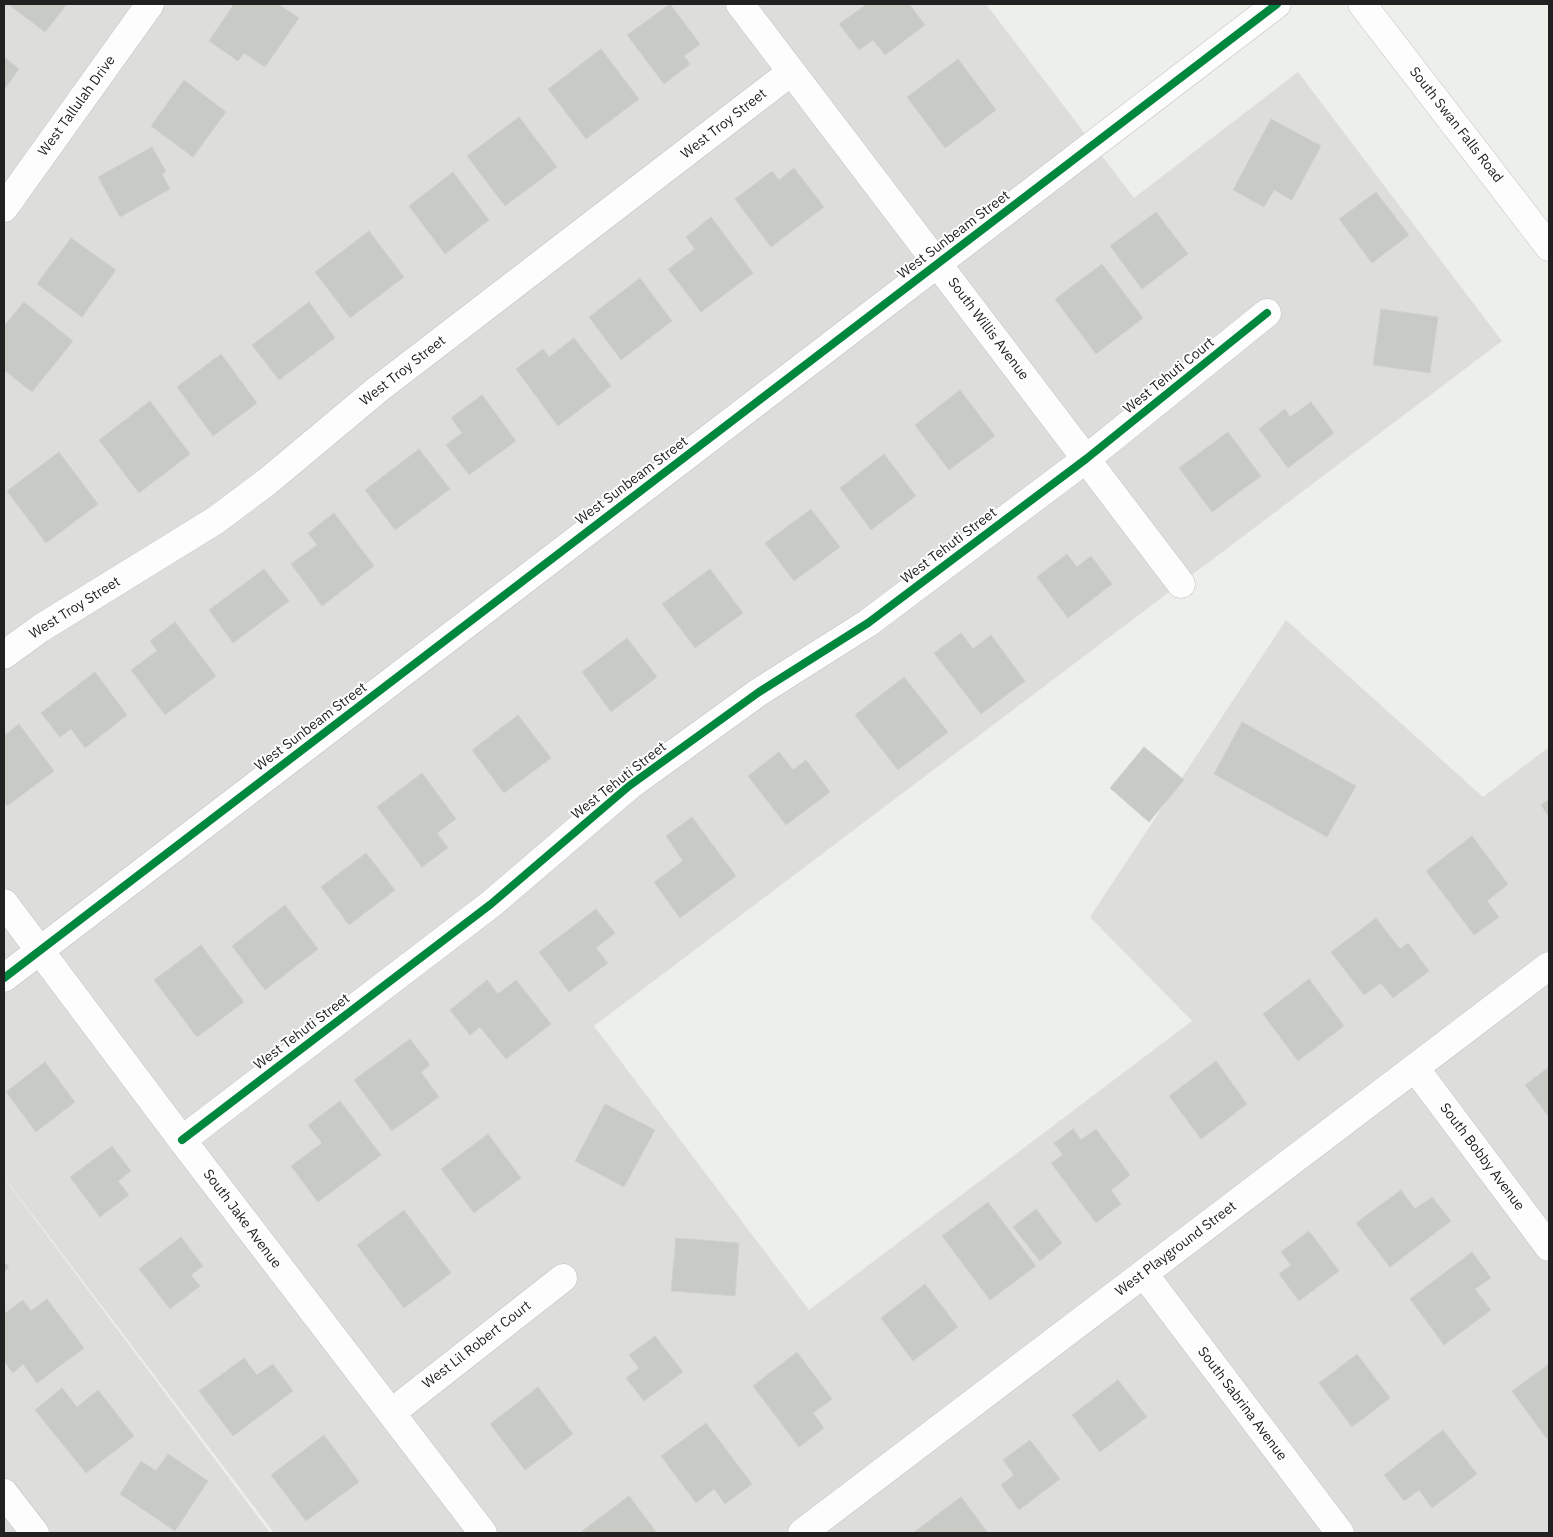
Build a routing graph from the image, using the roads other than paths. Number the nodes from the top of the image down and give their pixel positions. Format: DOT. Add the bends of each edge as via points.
graph roads {
  1 [pos="150,4"];
  2 [pos="740,4"];
  3 [pos="1276,4"];
  4 [pos="1362,4"];
  5 [pos="791,72"];
  6 [pos="4,208"];
  7 [pos="1549,247"];
  8 [pos="937,263"];
  9 [pos="1268,313"];
  10 [pos="1086,459"];
  11 [pos="1181,584"];
  12 [pos="4,655"];
  13 [pos="4,903"];
  14 [pos="40,950"];
  15 [pos="1549,966"];
  16 [pos="4,978"];
  17 [pos="1414,1068"];
  18 [pos="182,1140"];
  19 [pos="1549,1247"];
  20 [pos="1144,1274"];
  21 [pos="562,1278"];
  22 [pos="391,1413"];
  23 [pos="4,1493"];
  24 [pos="35,1533"];
  25 [pos="483,1533"];
  26 [pos="802,1533"];
  27 [pos="1340,1533"];
  1 -- 6 [label="street, West Tallulah Drive"];
  2 -- 5 [label="street, South Willis Avenue"];
  3 -- 8 [label="street, West Sunbeam Street"];
  4 -- 7 [label="street, South Swan Falls Road"];
  5 -- 8 [label="street, South Willis Avenue"];
  5 -- 12 [label="street, West Troy Street" via="377,390 216,520 41,628"];
  8 -- 10 [label="street, South Willis Avenue"];
  8 -- 14 [label="street, West Sunbeam Street"];
  9 -- 10 [label="street, West Tehuti Court"];
  10 -- 11 [label="street, South Willis Avenue"];
  10 -- 18 [label="street, West Tehuti Street" via="868,623 759,692 628,786 491,904"];
  13 -- 14 [label="street, South Jake Avenue"];
  14 -- 16 [label="street, West Sunbeam Street"];
  14 -- 18 [label="street, South Jake Avenue"];
  15 -- 17 [label="street, West Playground Street"];
  17 -- 19 [label="street, South Bobby Avenue"];
  17 -- 20 [label="street, West Playground Street"];
  18 -- 22 [label="street, South Jake Avenue"];
  20 -- 26 [label="street, West Playground Street"];
  20 -- 27 [label="street, South Sabrina Avenue"];
  21 -- 22 [label="street, West Lil Robert Court"];
  22 -- 25 [label="street, South Jake Avenue"];
  23 -- 24 [label="street"];
}
